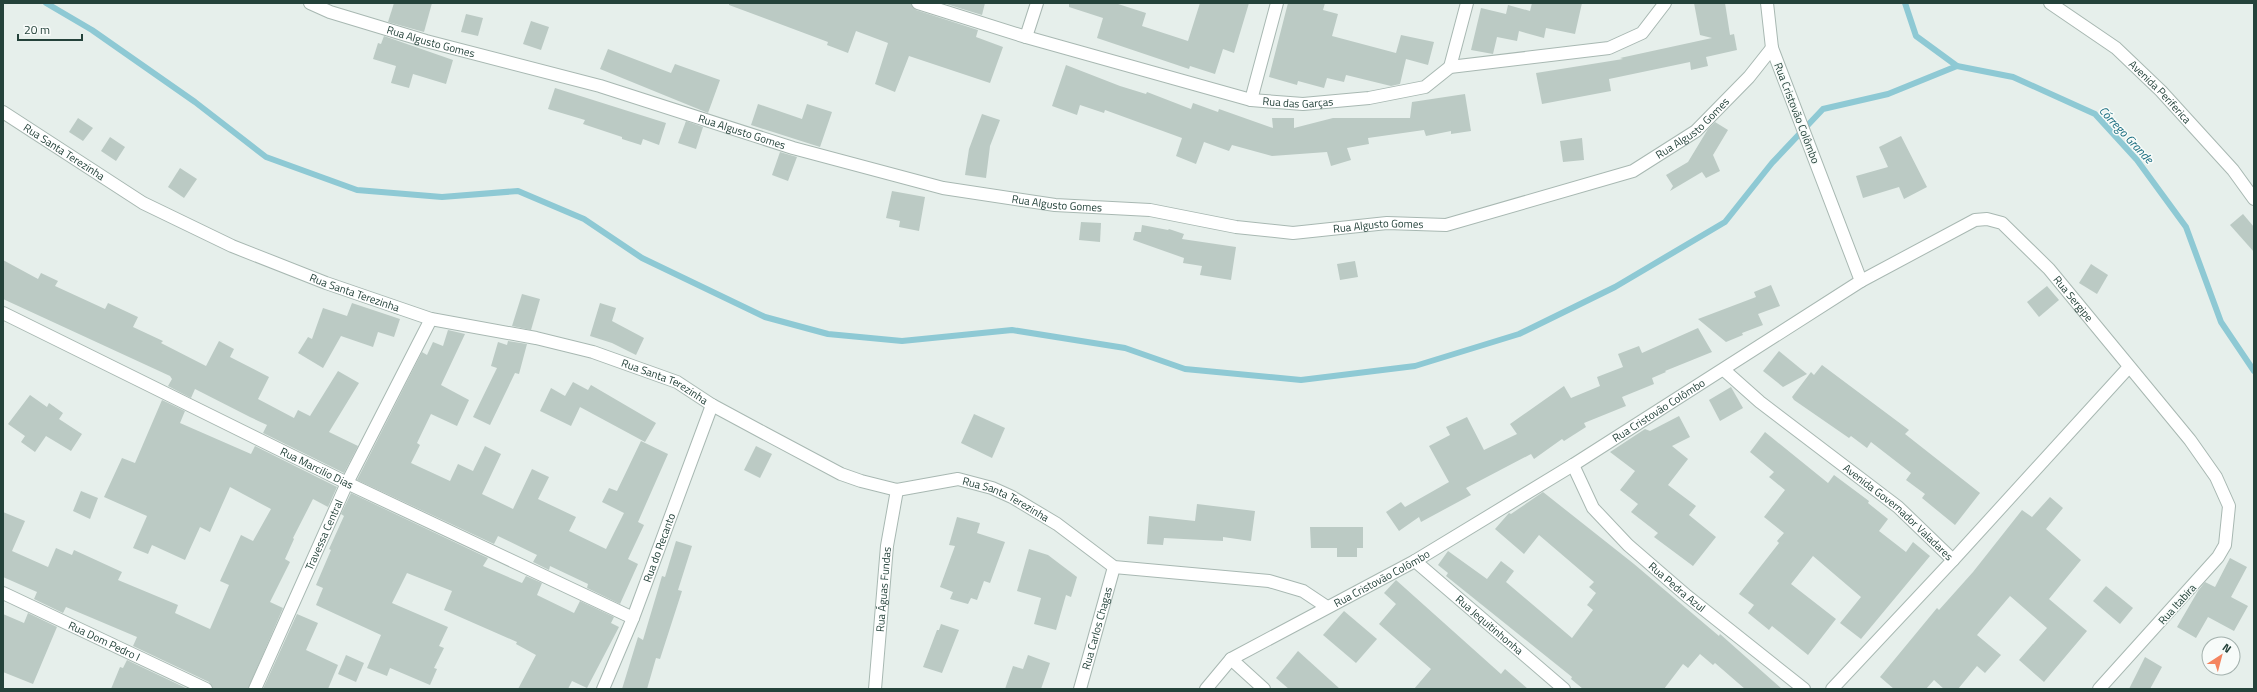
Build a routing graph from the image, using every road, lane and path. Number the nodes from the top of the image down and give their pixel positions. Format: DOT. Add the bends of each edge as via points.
graph roads {
  1 [pos="310,3"];
  2 [pos="918,3"];
  3 [pos="1037,3"];
  4 [pos="1277,3"];
  5 [pos="1466,3"];
  6 [pos="1665,3"];
  7 [pos="1766,3"];
  8 [pos="2050,3"];
  9 [pos="1026,37"];
  10 [pos="1772,48"];
  11 [pos="1450,67"];
  12 [pos="1251,100"];
  13 [pos="3,112"];
  14 [pos="2254,199"];
  15 [pos="1861,281"];
  16 [pos="3,313"];
  17 [pos="431,319"];
  18 [pos="2129,367"];
  19 [pos="1724,370"];
  20 [pos="712,405"];
  21 [pos="1573,465"];
  22 [pos="347,483"];
  23 [pos="897,490"];
  24 [pos="2229,506"];
  25 [pos="1953,560"];
  26 [pos="1415,561"];
  27 [pos="1114,567"];
  28 [pos="3,593"];
  29 [pos="1327,607"];
  30 [pos="633,618"];
  31 [pos="1231,659"];
  32 [pos="206,689"];
  33 [pos="255,689"];
  34 [pos="603,689"];
  35 [pos="875,689"];
  36 [pos="1080,689"];
  37 [pos="1206,689"];
  38 [pos="1264,689"];
  39 [pos="1563,689"];
  40 [pos="1804,689"];
  41 [pos="1832,689"];
  42 [pos="2099,689"];
  1 -- 10 [label="street, Rua Algusto Gomes" via="330,12 426,41 600,86 793,148 943,188 1055,205 1150,210 1236,227 1293,233 1387,223 1446,224 1634,171 1696,132 1749,77"];
  2 -- 9 [label="street, Rua das Garças"];
  3 -- 9 [label="street"];
  4 -- 12 [label="street"];
  5 -- 11 [label="street"];
  6 -- 11 [label="street" via="1642,33 1609,48"];
  7 -- 10 [label="street, Rua Cristovão Colômbo"];
  8 -- 14 [label="street, Avenida Periferica" via="2116,48 2161,90 2233,170"];
  9 -- 12 [label="street, Rua das Garças"];
  10 -- 15 [label="street, Rua Cristovão Colômbo"];
  11 -- 12 [label="street, Rua das Garças" via="1425,87 1369,98 1303,104"];
  13 -- 17 [label="street, Rua Santa Terezinha" via="143,203 192,228 326,283"];
  15 -- 18 [label="street, Rua Sergipe" via="1975,220 1987,219 2002,224 2049,269"];
  15 -- 19 [label="street, Rua Cristovão Colômbo"];
  16 -- 22 [label="street, Rua Marcilio Dias"];
  17 -- 20 [label="street, Rua Santa Terezinha" via="536,338 593,352 677,382"];
  17 -- 22 [label="street, Travessa Central"];
  18 -- 24 [label="street, Rua Sergipe" via="2190,440 2216,477"];
  18 -- 25 [label="street"];
  19 -- 21 [label="street, Rua Cristovão Colômbo"];
  19 -- 25 [label="street, Avenida Governador Valadares" via="1760,402 1898,507"];
  20 -- 23 [label="street, Rua Santa Terezinha" via="842,474"];
  20 -- 30 [label="street, Rua do Recanto"];
  21 -- 26 [label="street, Rua Cristovão Colômbo"];
  21 -- 40 [label="street, Rua Pedra Azul" via="1593,508 1628,545 1686,596"];
  22 -- 30 [label="street, Rua Marcilio Dias"];
  22 -- 33 [label="street, Travessa Central"];
  23 -- 27 [label="street, Rua Santa Terezinha" via="958,479 992,488 1057,524"];
  23 -- 35 [label="street, Rua Águas Fundas" via="887,546"];
  24 -- 42 [label="street, Rua Itabira" via="2225,545 2218,557"];
  25 -- 41 [label="street, Avenida Governador Valadares"];
  26 -- 29 [label="street, Rua Cristovão Colômbo"];
  26 -- 39 [label="street, Rua Jequitinhonha"];
  27 -- 29 [label="street" via="1269,581 1302,591"];
  27 -- 36 [label="street, Rua Carlos Chagas"];
  28 -- 32 [label="street, Rua Dom Pedro I"];
  29 -- 31 [label="street, Rua Cristovão Colômbo"];
  30 -- 34 [label="street, Rua do Recanto"];
  31 -- 37 [label="street, Rua Cristovão Colômbo"];
  31 -- 38 [label="street"];
}
